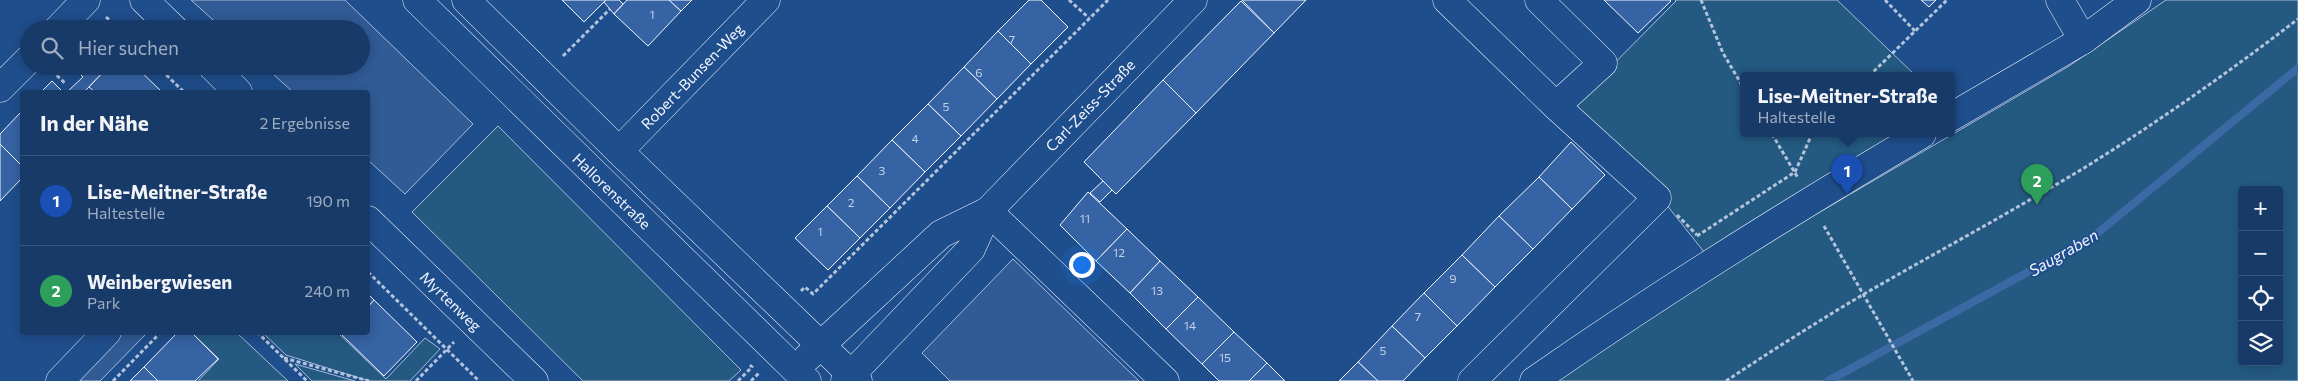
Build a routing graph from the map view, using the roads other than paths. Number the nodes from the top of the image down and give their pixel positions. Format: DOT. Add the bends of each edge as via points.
graph roads {
  1 [pos="86,0"];
  2 [pos="144,0"];
  3 [pos="417,0"];
  4 [pos="466,0"];
  5 [pos="766,0"];
  6 [pos="1193,0"];
  7 [pos="1447,0"];
  8 [pos="1539,0"];
  9 [pos="2060,0"];
  10 [pos="2137,0"];
  11 [pos="67,20"];
  12 [pos="165,20"];
  13 [pos="2083,40"];
  14 [pos="20,68"];
  15 [pos="221,75"];
  16 [pos="0,88"];
  17 [pos="236,90"];
  18 [pos="1556,106"];
  19 [pos="1955,115"];
  20 [pos="1917,137"];
  21 [pos="619,151"];
  22 [pos="988,211"];
  23 [pos="370,222"];
  24 [pos="104,335"];
  25 [pos="820,344"];
  26 [pos="797,377"];
  27 [pos="851,379"];
  28 [pos="60,381"];
  29 [pos="534,381"];
  30 [pos="1165,381"];
  31 [pos="1472,381"];
  32 [pos="1534,381"];
  1 -- 11 [label="street"];
  2 -- 12 [label="street"];
  3 -- 26 [label="street, Hallorenstraße" via="759,334"];
  4 -- 21 [label="street"];
  5 -- 21 [label="street, Robert-Bunsen-Weg"];
  6 -- 22 [label="street, Carl-Zeiss-Straße"];
  7 -- 18 [label="street"];
  8 -- 18 [label="street" via="1603,63"];
  9 -- 13 [label="street"];
  10 -- 13 [label="street"];
  13 -- 19 [label="street"];
  14 -- 16 [label="street"];
  15 -- 17 [label="street"];
  18 -- 31 [label="street" via="1657,198"];
  20 -- 32 [label="street" via="1809,200 1634,311"];
  21 -- 25 [label="street"];
  22 -- 25 [label="street, Carl-Zeiss-Straße" via="941,234"];
  22 -- 27 [label="street, Carl-Zeiss-Straße" via="971,249"];
  22 -- 30 [label="street"];
  23 -- 29 [label="street, Myrtenweg"];
  24 -- 28 [label="street"];
  25 -- 26 [label="street, Carl-Zeiss-Straße"];
  25 -- 27 [label="street"];
}
